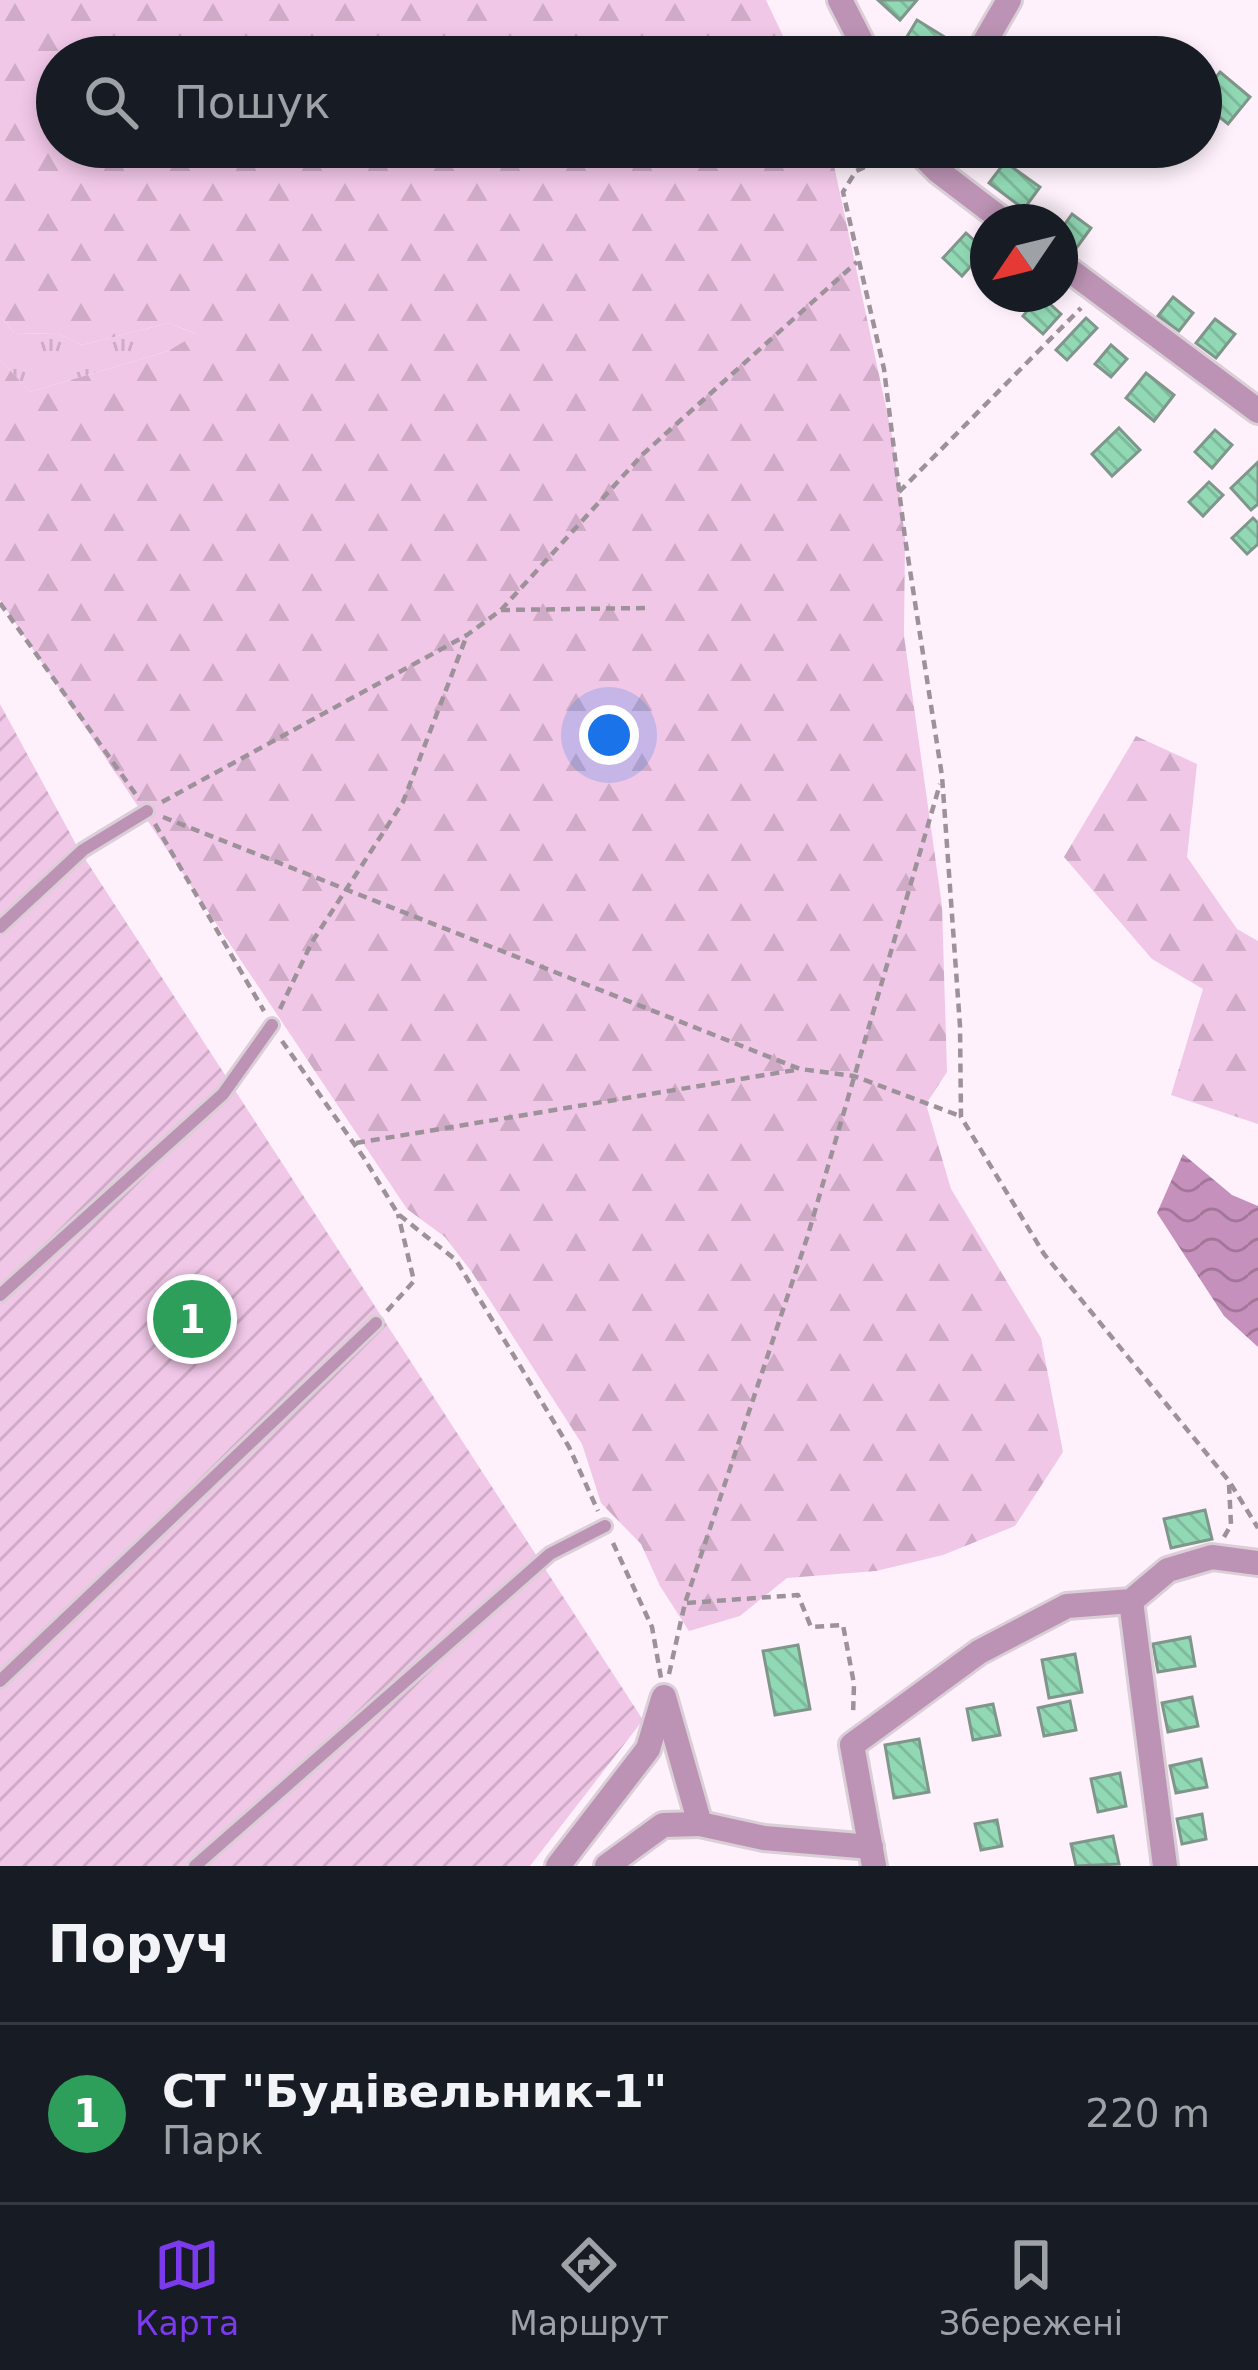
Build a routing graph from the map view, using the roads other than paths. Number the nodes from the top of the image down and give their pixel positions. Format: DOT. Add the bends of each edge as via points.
graph roads {
  1 [pos="840,0"];
  2 [pos="1009,0"];
  3 [pos="858,36"];
  4 [pos="988,36"];
  5 [pos="933,168"];
  6 [pos="982,204"];
  7 [pos="1078,277"];
  8 [pos="1258,411"];
  9 [pos="147,811"];
  10 [pos="0,927"];
  11 [pos="272,1025"];
  12 [pos="0,1295"];
  13 [pos="376,1323"];
  14 [pos="605,1526"];
  15 [pos="1258,1563"];
  16 [pos="1131,1601"];
  17 [pos="0,1681"];
  18 [pos="700,1824"];
  19 [pos="872,1856"];
  20 [pos="196,1866"];
  21 [pos="558,1866"];
  22 [pos="607,1866"];
  23 [pos="1165,1866"];
  1 -- 3 [label="street"];
  2 -- 4 [label="street"];
  5 -- 6 [label="street"];
  7 -- 8 [label="street"];
  9 -- 10 [label="lane" via="83,850"];
  11 -- 12 [label="lane" via="223,1094"];
  13 -- 17 [label="lane"];
  14 -- 20 [label="lane" via="550,1554"];
  15 -- 16 [label="street" via="1212,1557 1168,1570"];
  16 -- 19 [label="street" via="1067,1606 979,1652 852,1745"];
  16 -- 23 [label="street"];
  18 -- 19 [label="street"];
  18 -- 21 [label="street" via="664,1697 648,1749"];
  18 -- 22 [label="street" via="663,1826"];
}
